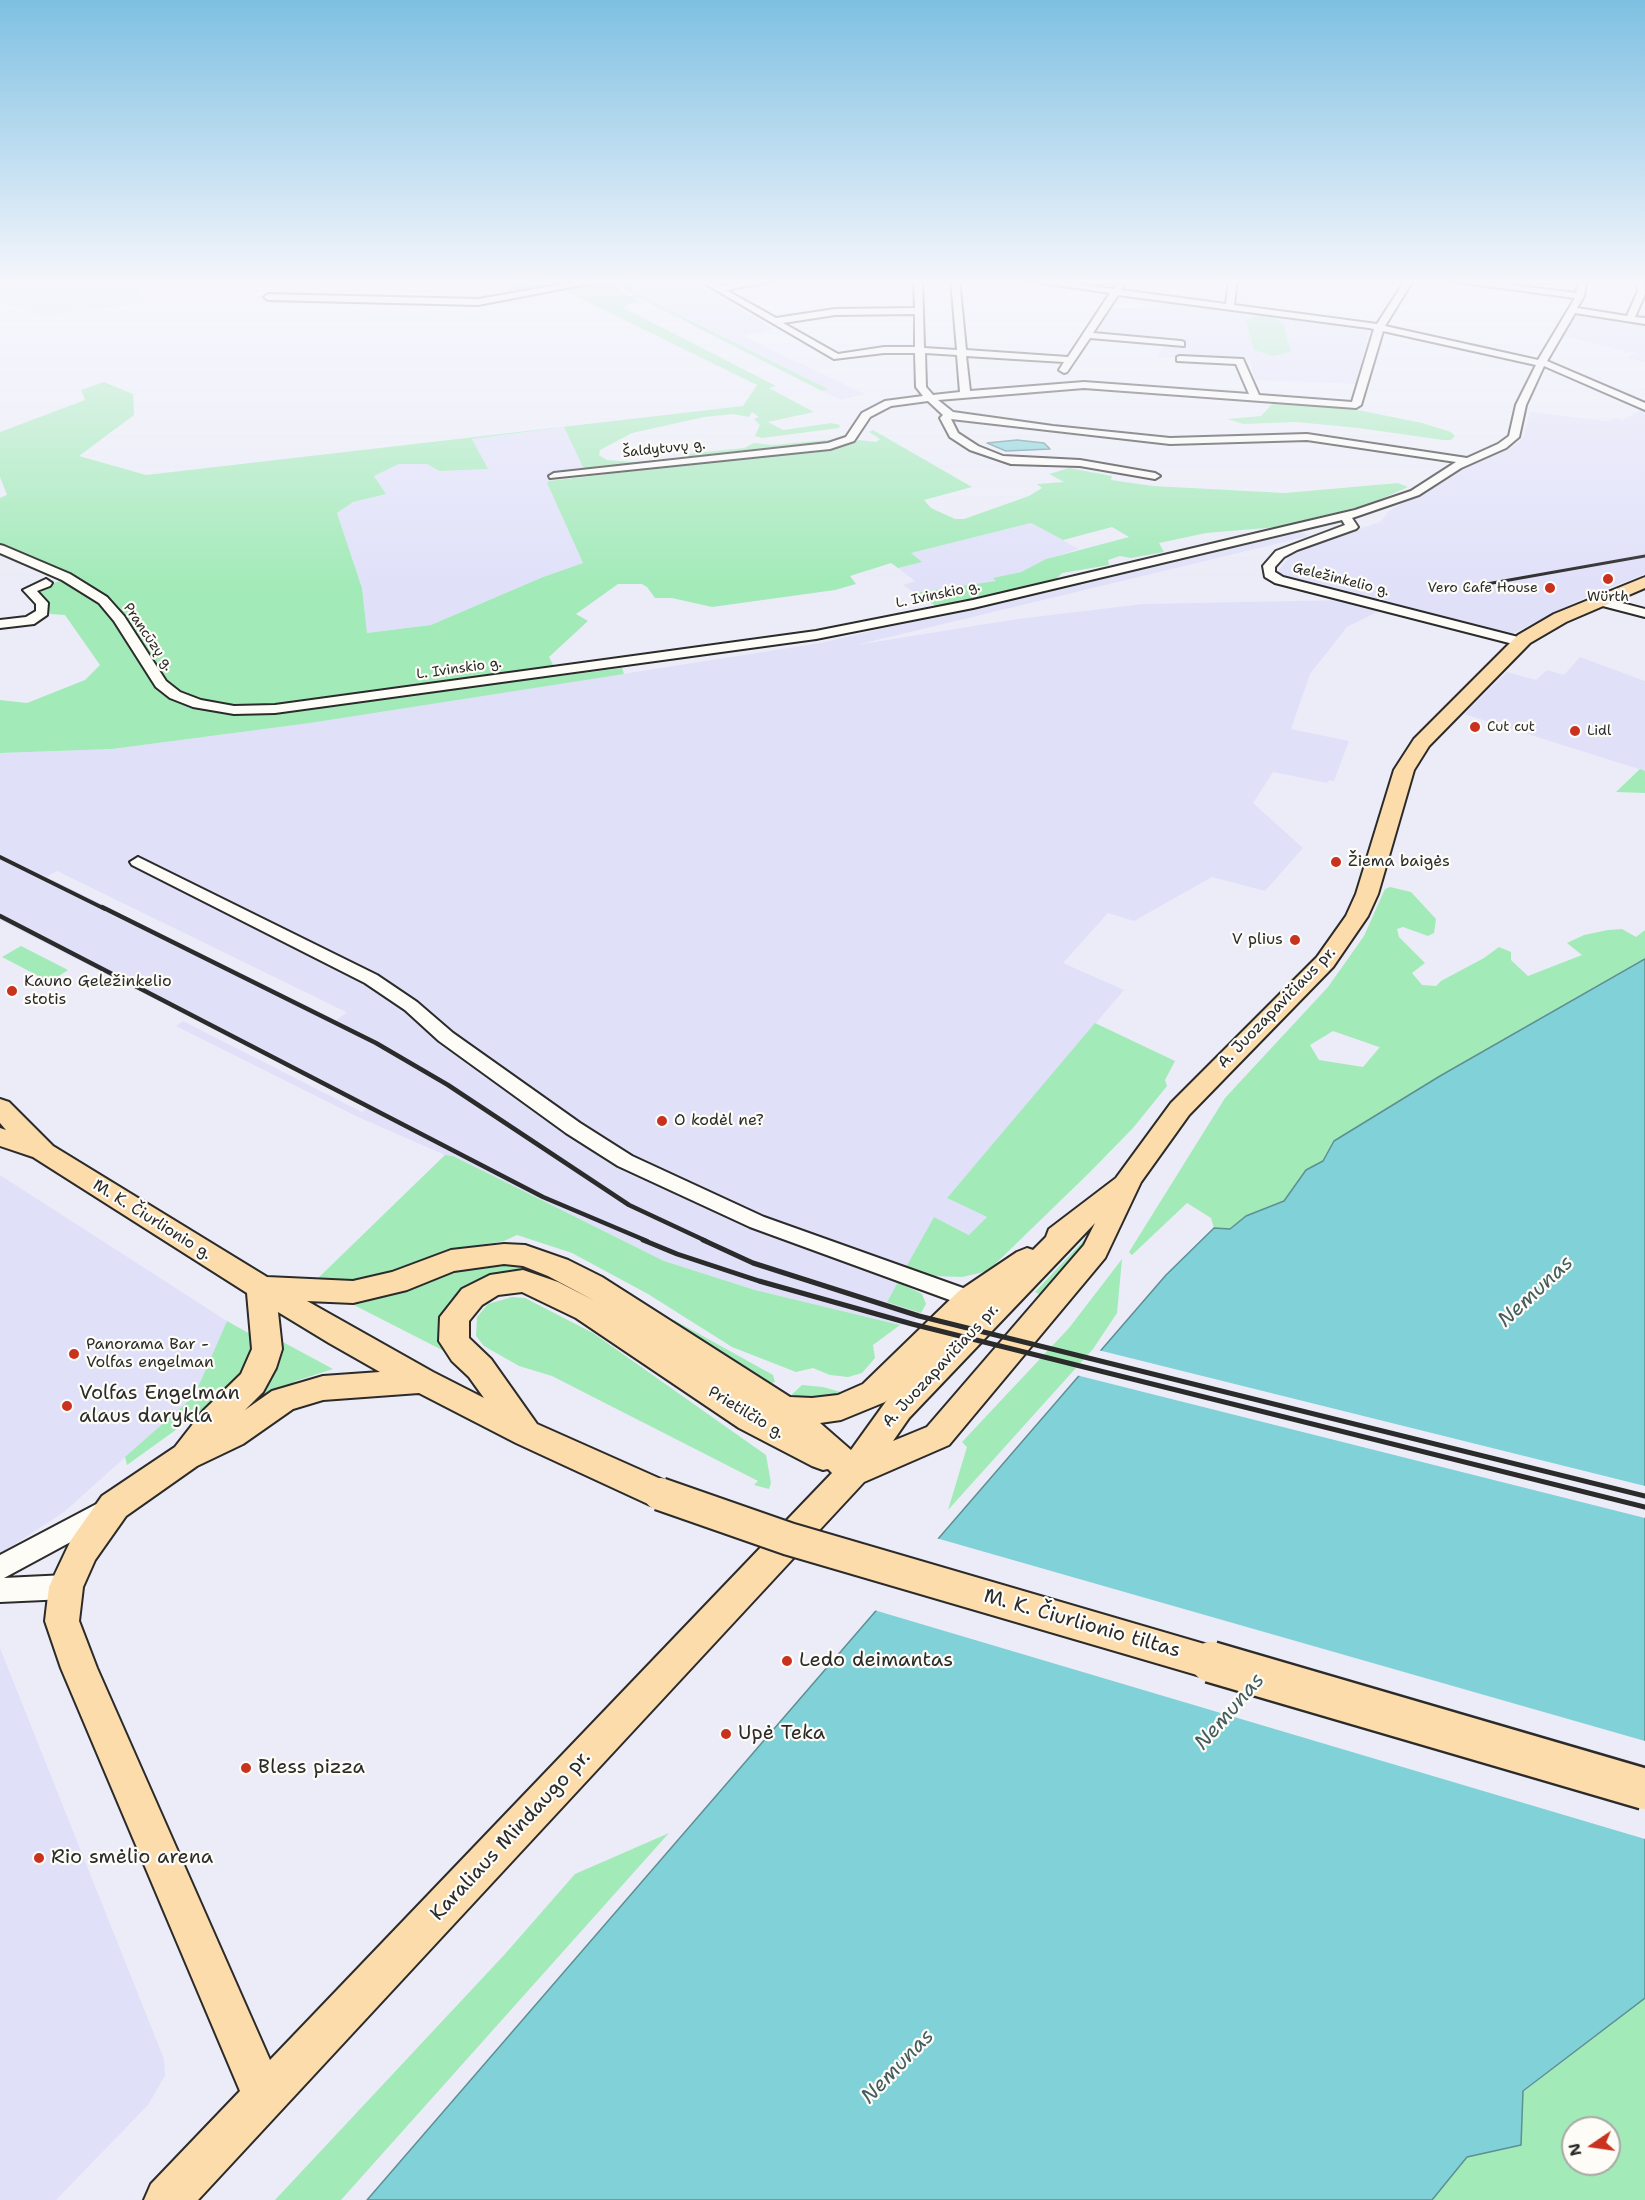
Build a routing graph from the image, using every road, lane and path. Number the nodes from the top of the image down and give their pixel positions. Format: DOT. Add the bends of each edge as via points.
graph roads {
  1 [pos="921,382"];
  2 [pos="964,382"];
  3 [pos="1056,382"];
  4 [pos="1249,382"];
  5 [pos="1363,382"];
  6 [pos="1533,382"];
  7 [pos="1590,382"];
  8 [pos="1053,387"];
  9 [pos="965,394"];
  10 [pos="929,397"];
  11 [pos="1256,399"];
  12 [pos="1645,406"];
  13 [pos="950,415"];
  14 [pos="1468,460"];
  15 [pos="554,476"];
  16 [pos="1155,476"];
  17 [pos="1343,517"];
  18 [pos="3,552"];
  19 [pos="1645,582"];
  20 [pos="46,583"];
  21 [pos="1599,601"];
  22 [pos="1645,613"];
  23 [pos="0,624"];
  24 [pos="1521,642"];
  25 [pos="175,695"];
  26 [pos="138,862"];
  27 [pos="0,1108"];
  28 [pos="0,1137"];
  29 [pos="44,1152"];
  30 [pos="1129,1179"];
  31 [pos="1072,1227"];
  32 [pos="261,1288"];
  33 [pos="969,1299"];
  34 [pos="422,1381"];
  35 [pos="784,1409"];
  36 [pos="527,1434"];
  37 [pos="186,1457"];
  38 [pos="853,1472"];
  39 [pos="114,1506"];
  40 [pos="0,1568"];
  41 [pos="66,1587"];
  42 [pos="0,1590"];
  43 [pos="1645,1789"];
  44 [pos="264,2097"];
  45 [pos="167,2200"];
  1 -- 10 [label="street"];
  2 -- 9 [label="street"];
  3 -- 8 [label="street"];
  4 -- 11 [label="street"];
  5 -- 11 [label="street, Šaldytuvų g." via="1356,405"];
  6 -- 14 [label="street, L. Ivinskio g." via="1521,405 1514,437"];
  7 -- 12 [label="street"];
  8 -- 9 [label="street, Šaldytuvų g."];
  8 -- 11 [label="street, Šaldytuvų g." via="1084,385"];
  9 -- 10 [label="street, Šaldytuvų g."];
  10 -- 13 [label="street"];
  10 -- 15 [label="street, Šaldytuvų g." via="883,406 866,415 850,440 830,446"];
  13 -- 14 [label="street" via="1170,441 1307,437"];
  13 -- 16 [label="street" via="945,418 954,435 999,458 1080,463"];
  14 -- 17 [label="street, L. Ivinskio g." via="1401,499"];
  17 -- 24 [label="street, Geležinkelio g." via="1352,526 1287,550 1269,566 1269,574 1279,580"];
  17 -- 25 [label="street, L. Ivinskio g." via="1030,591 816,635 275,709 215,707"];
  18 -- 25 [label="street, Prancūzų g." via="66,577 103,600 156,676"];
  19 -- 21 [label="main road, A. Juozapavičiaus pr."];
  20 -- 23 [label="street" via="29,590 42,603 42,612 29,621"];
  21 -- 22 [label="street"];
  21 -- 24 [label="main road, A. Juozapavičiaus pr."];
  24 -- 30 [label="main road, A. Juozapavičiaus pr." via="1414,752 1404,770 1371,886 1342,939 1316,972 1179,1109"];
  26 -- 33 [label="street" via="371,979 573,1128 625,1161 757,1222"];
  27 -- 29 [label="main road, M. K. Čiurlionio g."];
  28 -- 29 [label="main road, M. K. Čiurlionio g."];
  29 -- 32 [label="main road, M. K. Čiurlionio g."];
  30 -- 31 [label="main road, A. Juozapavičiaus pr."];
  30 -- 38 [label="main road, A. Juozapavičiaus pr." via="1095,1251 938,1436"];
  31 -- 33 [label="main road, A. Juozapavičiaus pr."];
  31 -- 38 [label="main road, A. Juozapavičiaus pr." via="898,1409"];
  32 -- 34 [label="main road"];
  32 -- 35 [label="main road, Prietilčio g." via="353,1292 397,1282 451,1261 504,1254 525,1256 592,1285"];
  32 -- 37 [label="main road" via="267,1349 261,1368"];
  33 -- 35 [label="main road, A. Juozapavičiaus pr." via="874,1393 840,1407"];
  34 -- 36 [label="main road"];
  34 -- 37 [label="main road" via="303,1392 268,1409 232,1435"];
  35 -- 38 [label="main road, Prietilčio g."];
  36 -- 38 [label="main road, Prietilčio g." via="480,1368 454,1341 455,1317 472,1297 490,1286 509,1282 523,1281 548,1290 586,1310 750,1419"];
  36 -- 43 [label="main road, M. K. Čiurlionio tiltas, bridge" via="660,1494 789,1539"];
  37 -- 39 [label="main road"];
  38 -- 44 [label="main road, Karaliaus Mindaugo pr."];
  39 -- 40 [label="street"];
  39 -- 41 [label="main road" via="83,1550"];
  41 -- 42 [label="street"];
  41 -- 44 [label="main road" via="62,1622 79,1668"];
  44 -- 45 [label="main road, Karaliaus Mindaugo pr."];
}
